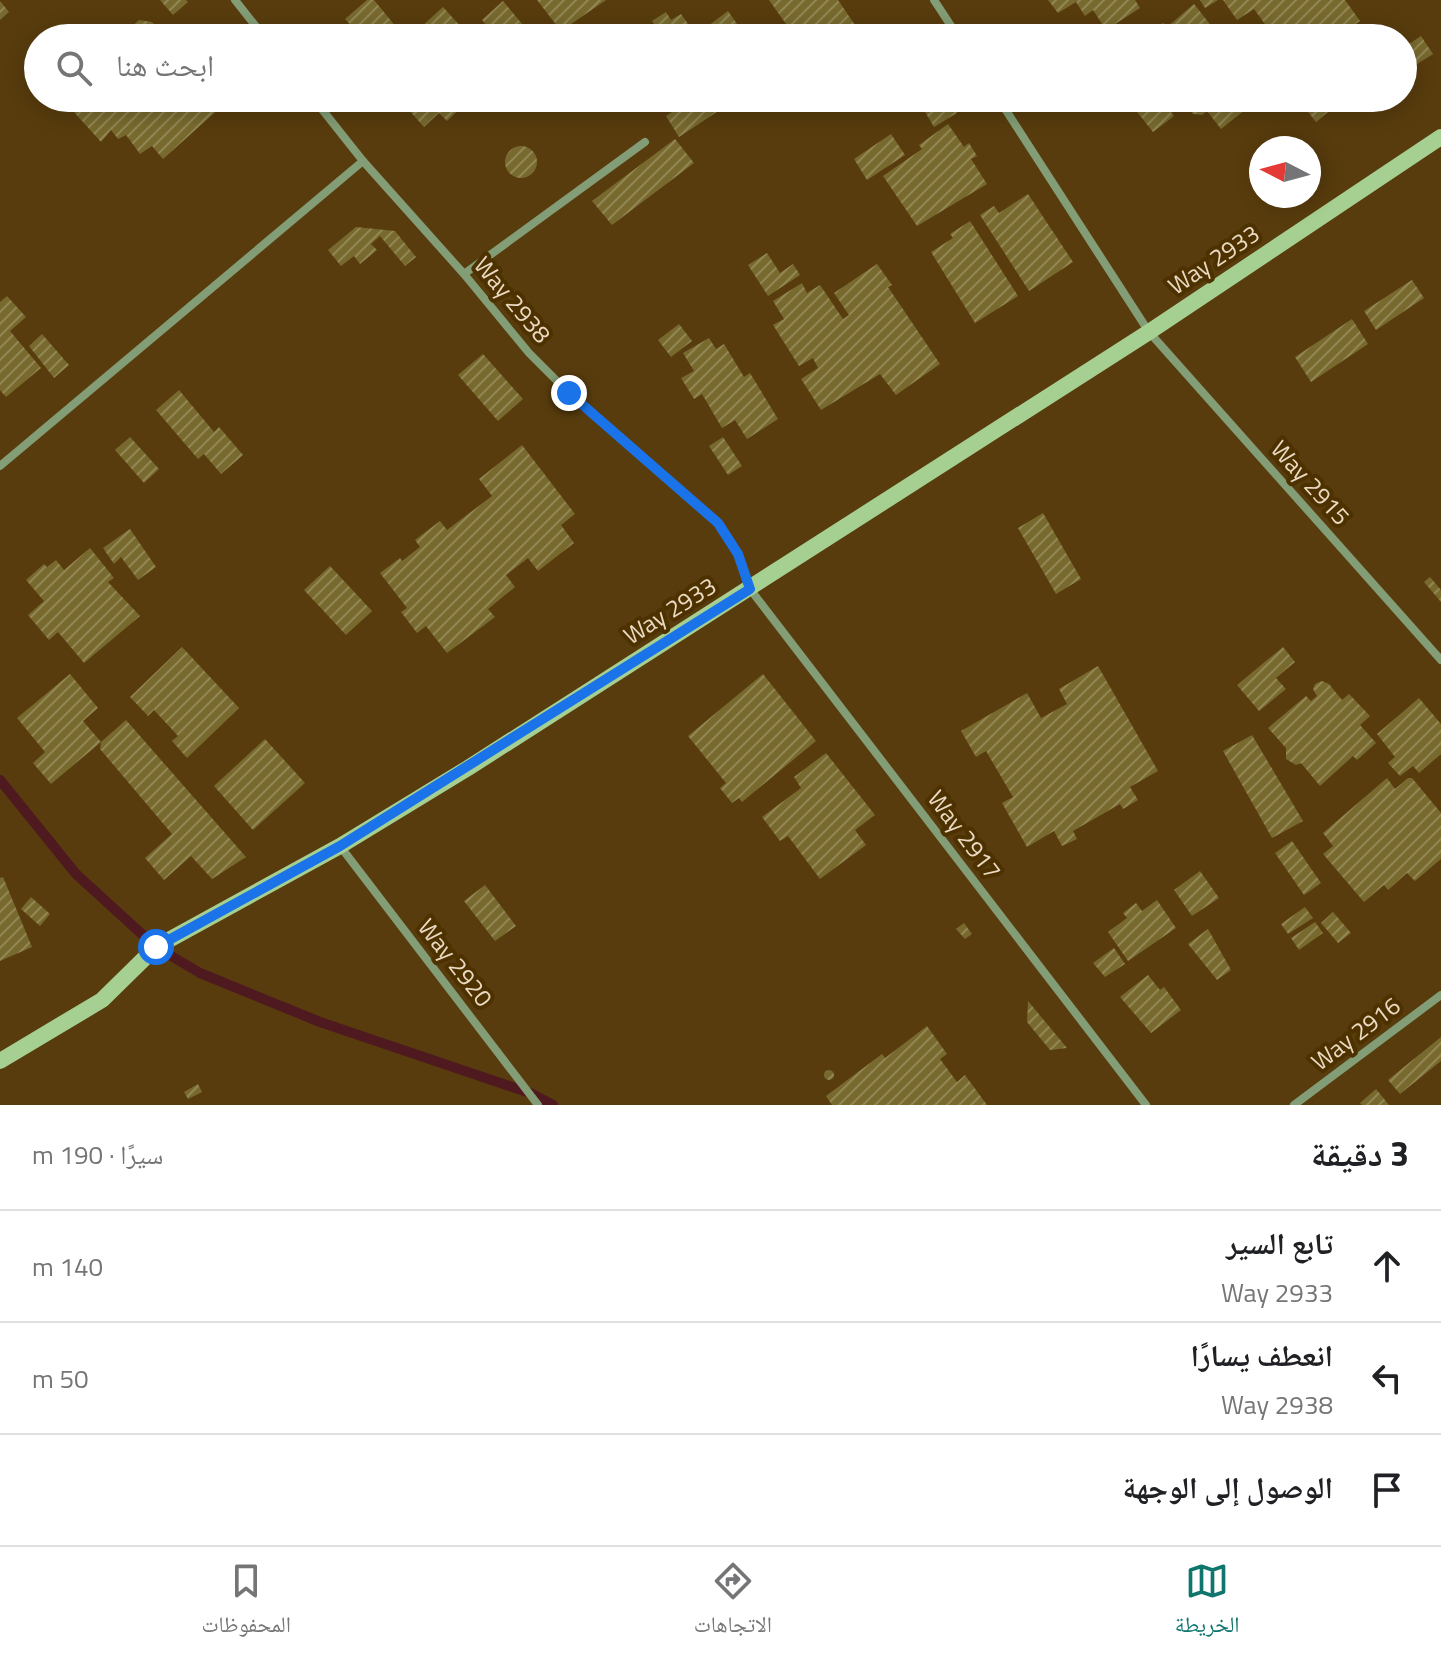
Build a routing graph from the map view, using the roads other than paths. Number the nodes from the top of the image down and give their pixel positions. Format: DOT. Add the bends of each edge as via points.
graph roads {
  1 [pos="235,0"];
  2 [pos="934,0"];
  3 [pos="254,24"];
  4 [pos="950,24"];
  5 [pos="324,112"];
  6 [pos="1007,112"];
  7 [pos="1441,137"];
  8 [pos="645,142"];
  9 [pos="363,161"];
  10 [pos="464,274"];
  11 [pos="1149,332"];
  12 [pos="0,466"];
  13 [pos="750,589"];
  14 [pos="1441,660"];
  15 [pos="340,846"];
  16 [pos="1441,995"];
  17 [pos="0,1061"];
  18 [pos="538,1105"];
  19 [pos="1146,1105"];
  20 [pos="1294,1105"];
  1 -- 3 [label="street"];
  2 -- 4 [label="street"];
  5 -- 9 [label="street, Way 2938"];
  6 -- 11 [label="street, Way 2915"];
  7 -- 11 [label="street, Way 2933"];
  8 -- 10 [label="street"];
  9 -- 10 [label="street, Way 2938"];
  9 -- 12 [label="street"];
  10 -- 13 [label="street, Way 2938" via="569,393 718,523 738,554"];
  11 -- 13 [label="street, Way 2933"];
  11 -- 14 [label="street, Way 2915"];
  13 -- 15 [label="street, Way 2933"];
  13 -- 19 [label="street, Way 2917"];
  15 -- 17 [label="street, Way 2933" via="156,947 102,1000"];
  15 -- 18 [label="street, Way 2920"];
  16 -- 20 [label="street, Way 2916"];
}
